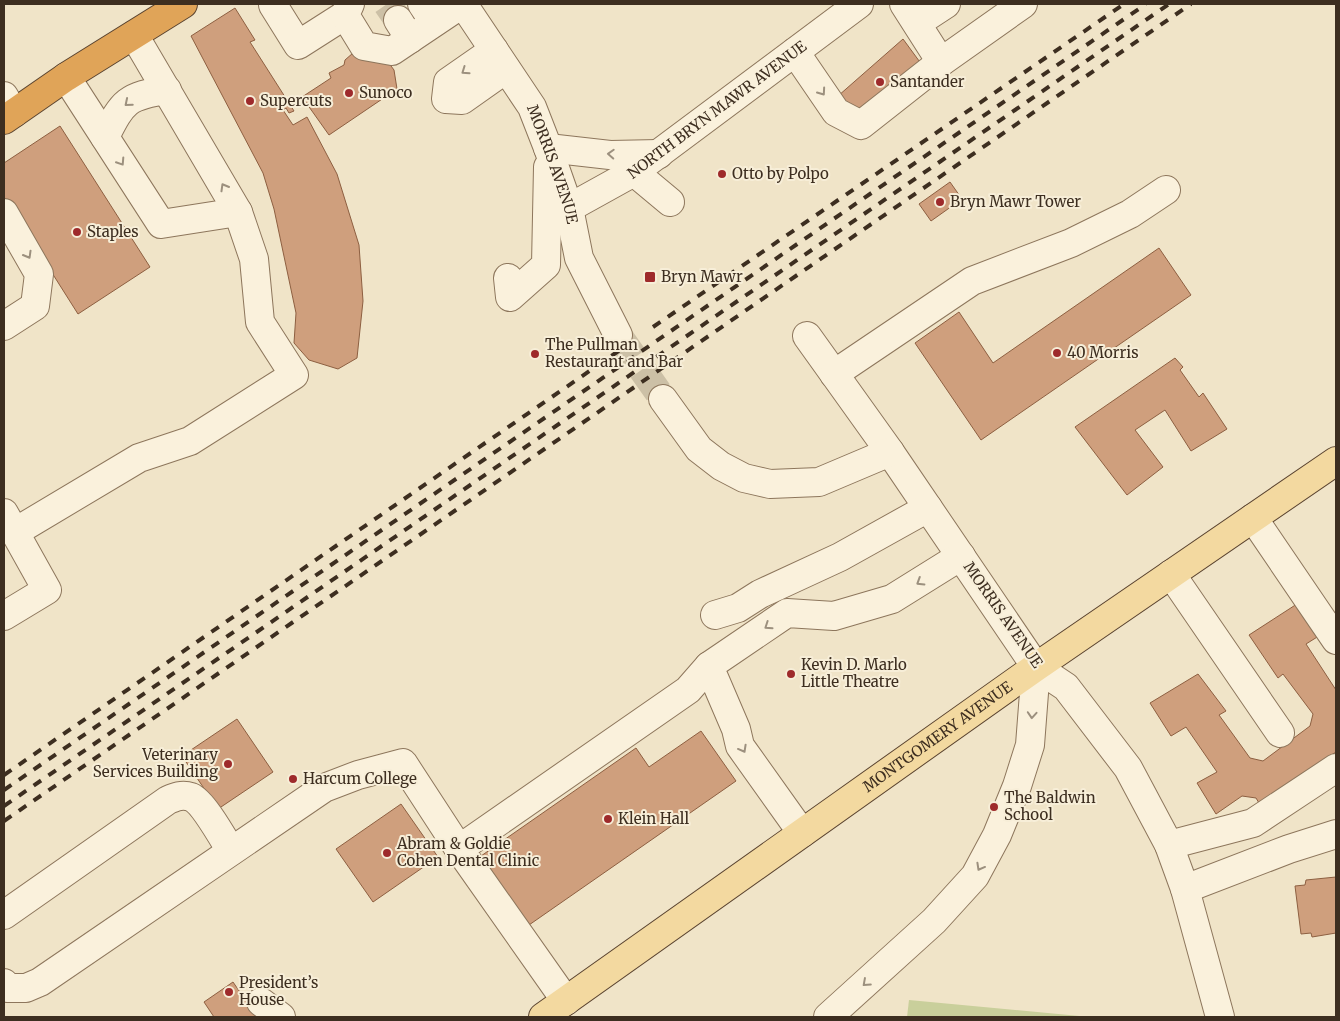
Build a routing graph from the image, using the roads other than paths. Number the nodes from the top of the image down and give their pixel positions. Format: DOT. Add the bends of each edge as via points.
graph roads {
  1 [pos="184,4"];
  2 [pos="273,4"];
  3 [pos="462,4"];
  4 [pos="859,4"];
  5 [pos="946,4"];
  6 [pos="1023,4"];
  7 [pos="347,9"];
  8 [pos="428,13"];
  9 [pos="911,14"];
  10 [pos="134,35"];
  11 [pos="795,52"];
  12 [pos="941,62"];
  13 [pos="66,77"];
  14 [pos="167,90"];
  15 [pos="7,109"];
  16 [pos="105,137"];
  17 [pos="548,148"];
  18 [pos="659,154"];
  19 [pos="634,172"];
  20 [pos="1166,190"];
  21 [pos="670,202"];
  22 [pos="569,208"];
  23 [pos="238,212"];
  24 [pos="4,213"];
  25 [pos="508,278"];
  26 [pos="6,320"];
  27 [pos="618,335"];
  28 [pos="807,336"];
  29 [pos="834,374"];
  30 [pos="663,399"];
  31 [pos="890,452"];
  32 [pos="1336,461"];
  33 [pos="928,508"];
  34 [pos="1253,518"];
  35 [pos="9,523"];
  36 [pos="961,556"];
  37 [pos="1171,574"];
  38 [pos="715,615"];
  39 [pos="4,616"];
  40 [pos="1336,640"];
  41 [pos="709,666"];
  42 [pos="1036,667"];
  43 [pos="1280,733"];
  44 [pos="1336,768"];
  45 [pos="802,833"];
  46 [pos="1336,834"];
  47 [pos="1169,845"];
  48 [pos="459,849"];
  49 [pos="232,851"];
  50 [pos="1184,889"];
  51 [pos="4,915"];
  52 [pos="4,983"];
  53 [pos="566,1001"];
  54 [pos="543,1017"];
  55 [pos="828,1017"];
  56 [pos="1220,1017"];
  1 -- 10 [label="highway"];
  2 -- 7 [label="street" via="298,45"];
  3 -- 8 [label="street"];
  3 -- 17 [label="street, MORRIS AVENUE" via="532,107"];
  4 -- 11 [label="street, NORTH BRYN MAWR AVENUE"];
  5 -- 9 [label="street"];
  6 -- 12 [label="street"];
  7 -- 8 [label="street" via="364,46 392,51 404,30"];
  9 -- 12 [label="street"];
  10 -- 13 [label="highway"];
  10 -- 14 [label="street"];
  11 -- 12 [label="street, one-way" via="836,112 860,125"];
  11 -- 18 [label="street, NORTH BRYN MAWR AVENUE"];
  13 -- 15 [label="highway"];
  13 -- 16 [label="street"];
  14 -- 16 [label="street, one-way" via="129,100"];
  23 -- 14 [label="street, one-way"];
  16 -- 23 [label="street, one-way" via="161,224"];
  18 -- 17 [label="street, one-way" via="610,155"];
  17 -- 22 [label="street, MORRIS AVENUE"];
  17 -- 25 [label="street" via="546,265 510,297"];
  18 -- 19 [label="street, NORTH BRYN MAWR AVENUE"];
  19 -- 21 [label="street"];
  19 -- 22 [label="street, NORTH BRYN MAWR AVENUE"];
  20 -- 29 [label="street" via="1130,214 1071,244 972,281"];
  22 -- 27 [label="street, MORRIS AVENUE" via="578,258"];
  23 -- 35 [label="street" via="254,259 260,322 294,375 190,441 139,458"];
  24 -- 26 [label="street, one-way" via="39,274 35,306"];
  28 -- 29 [label="street, MORRIS AVENUE"];
  29 -- 31 [label="street, MORRIS AVENUE"];
  30 -- 31 [label="street" via="699,449 744,478 770,484 819,482"];
  31 -- 33 [label="street, MORRIS AVENUE"];
  32 -- 34 [label="main road, MONTGOMERY AVENUE"];
  33 -- 36 [label="street, MORRIS AVENUE"];
  33 -- 38 [label="street" via="840,557 760,594 738,608"];
  34 -- 37 [label="main road, MONTGOMERY AVENUE"];
  34 -- 40 [label="street"];
  35 -- 39 [label="street" via="47,590"];
  36 -- 41 [label="street, one-way" via="892,599 834,616 787,613"];
  36 -- 42 [label="street, MORRIS AVENUE"];
  37 -- 42 [label="main road, MONTGOMERY AVENUE"];
  37 -- 43 [label="street"];
  41 -- 45 [label="street, one-way" via="740,746"];
  41 -- 48 [label="street" via="688,690"];
  42 -- 45 [label="main road, MONTGOMERY AVENUE"];
  42 -- 47 [label="street, MORRIS AVENUE" via="1066,687 1128,768"];
  42 -- 55 [label="street, one-way" via="1030,745 1018,786 975,876 934,921"];
  44 -- 47 [label="street" via="1253,823"];
  45 -- 53 [label="main road, MONTGOMERY AVENUE"];
  46 -- 50 [label="street" via="1289,848"];
  47 -- 50 [label="street, MORRIS AVENUE"];
  48 -- 49 [label="street" via="403,763 324,788"];
  48 -- 53 [label="street"];
  49 -- 51 [label="street" via="200,803 179,795"];
  49 -- 52 [label="street" via="40,982 26,988 7,988"];
  50 -- 56 [label="street, MORRIS AVENUE"];
  53 -- 54 [label="main road, MONTGOMERY AVENUE"];
}
